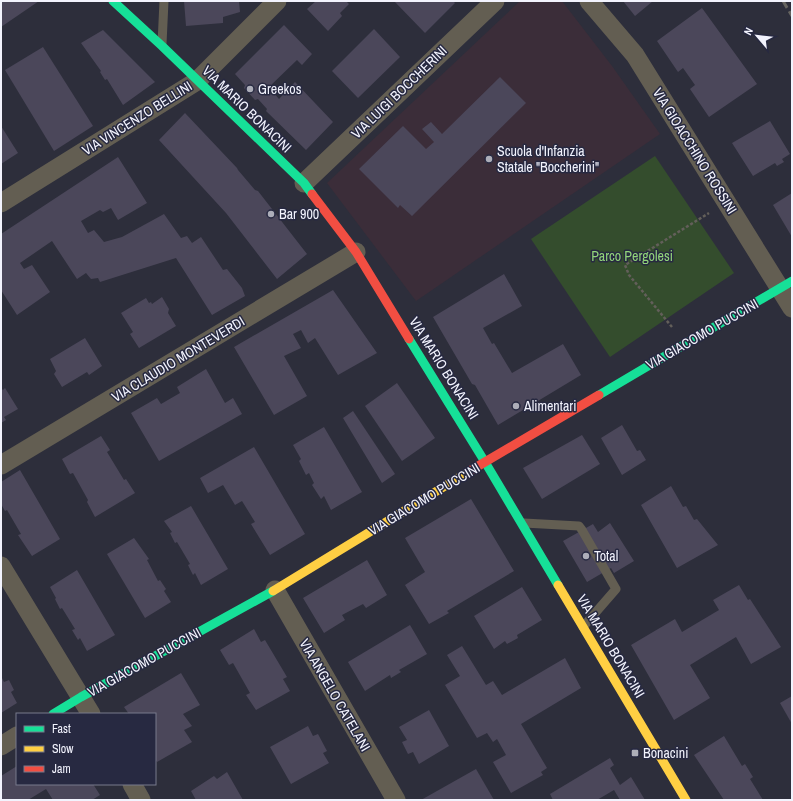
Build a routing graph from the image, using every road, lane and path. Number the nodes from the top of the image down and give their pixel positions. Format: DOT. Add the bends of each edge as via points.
graph roads {
  1 [pos="113,1"];
  2 [pos="164,1"];
  3 [pos="277,1"];
  4 [pos="495,1"];
  5 [pos="589,1"];
  6 [pos="162,46"];
  7 [pos="197,81"];
  8 [pos="304,183"];
  9 [pos="726,201"];
  10 [pos="1,203"];
  11 [pos="356,252"];
  12 [pos="786,285"];
  13 [pos="792,308"];
  14 [pos="684,345"];
  15 [pos="485,462"];
  16 [pos="1,465"];
  17 [pos="522,523"];
  18 [pos="1,566"];
  19 [pos="275,590"];
  20 [pos="583,627"];
  21 [pos="81,697"];
  22 [pos="55,713"];
  23 [pos="90,713"];
  24 [pos="16,737"];
  25 [pos="1,746"];
  26 [pos="133,785"];
  27 [pos="141,800"];
  28 [pos="396,800"];
  29 [pos="686,800"];
  1 -- 6 [label="main road, VIA MARIO BONACINI"];
  2 -- 6 [label="lane"];
  3 -- 7 [label="street, VIA VINCENZO BELLINI"];
  4 -- 8 [label="street, VIA LUIGI BOCCHERINI"];
  5 -- 9 [label="street, VIA GIOACCHINO ROSSINI" via="635,55"];
  6 -- 7 [label="main road, VIA MARIO BONACINI"];
  7 -- 8 [label="main road, VIA MARIO BONACINI"];
  7 -- 10 [label="street, VIA VINCENZO BELLINI"];
  8 -- 11 [label="main road, VIA MARIO BONACINI"];
  9 -- 12 [label="street, VIA GIOACCHINO ROSSINI"];
  9 -- 14 [label="path" via="625,265 629,275"];
  11 -- 15 [label="main road, VIA MARIO BONACINI"];
  11 -- 16 [label="street, VIA CLAUDIO MONTEVERDI"];
  12 -- 13 [label="street, VIA GIOACCHINO ROSSINI"];
  12 -- 14 [label="main road, VIA GIACOMO PUCCINI"];
  14 -- 15 [label="main road, VIA GIACOMO PUCCINI"];
  15 -- 17 [label="main road, VIA MARIO BONACINI"];
  15 -- 19 [label="main road, VIA GIACOMO PUCCINI"];
  17 -- 20 [label="main road, VIA MARIO BONACINI"];
  17 -- 20 [label="lane" via="579,526 616,589"];
  18 -- 21 [label="street"];
  19 -- 21 [label="main road, VIA GIACOMO PUCCINI"];
  19 -- 28 [label="street, VIA ANGELO CATELANI"];
  20 -- 29 [label="main road, VIA MARIO BONACINI"];
  21 -- 22 [label="main road, VIA GIACOMO PUCCINI"];
  21 -- 23 [label="street"];
  24 -- 25 [label="street"];
  26 -- 27 [label="street"];
}
